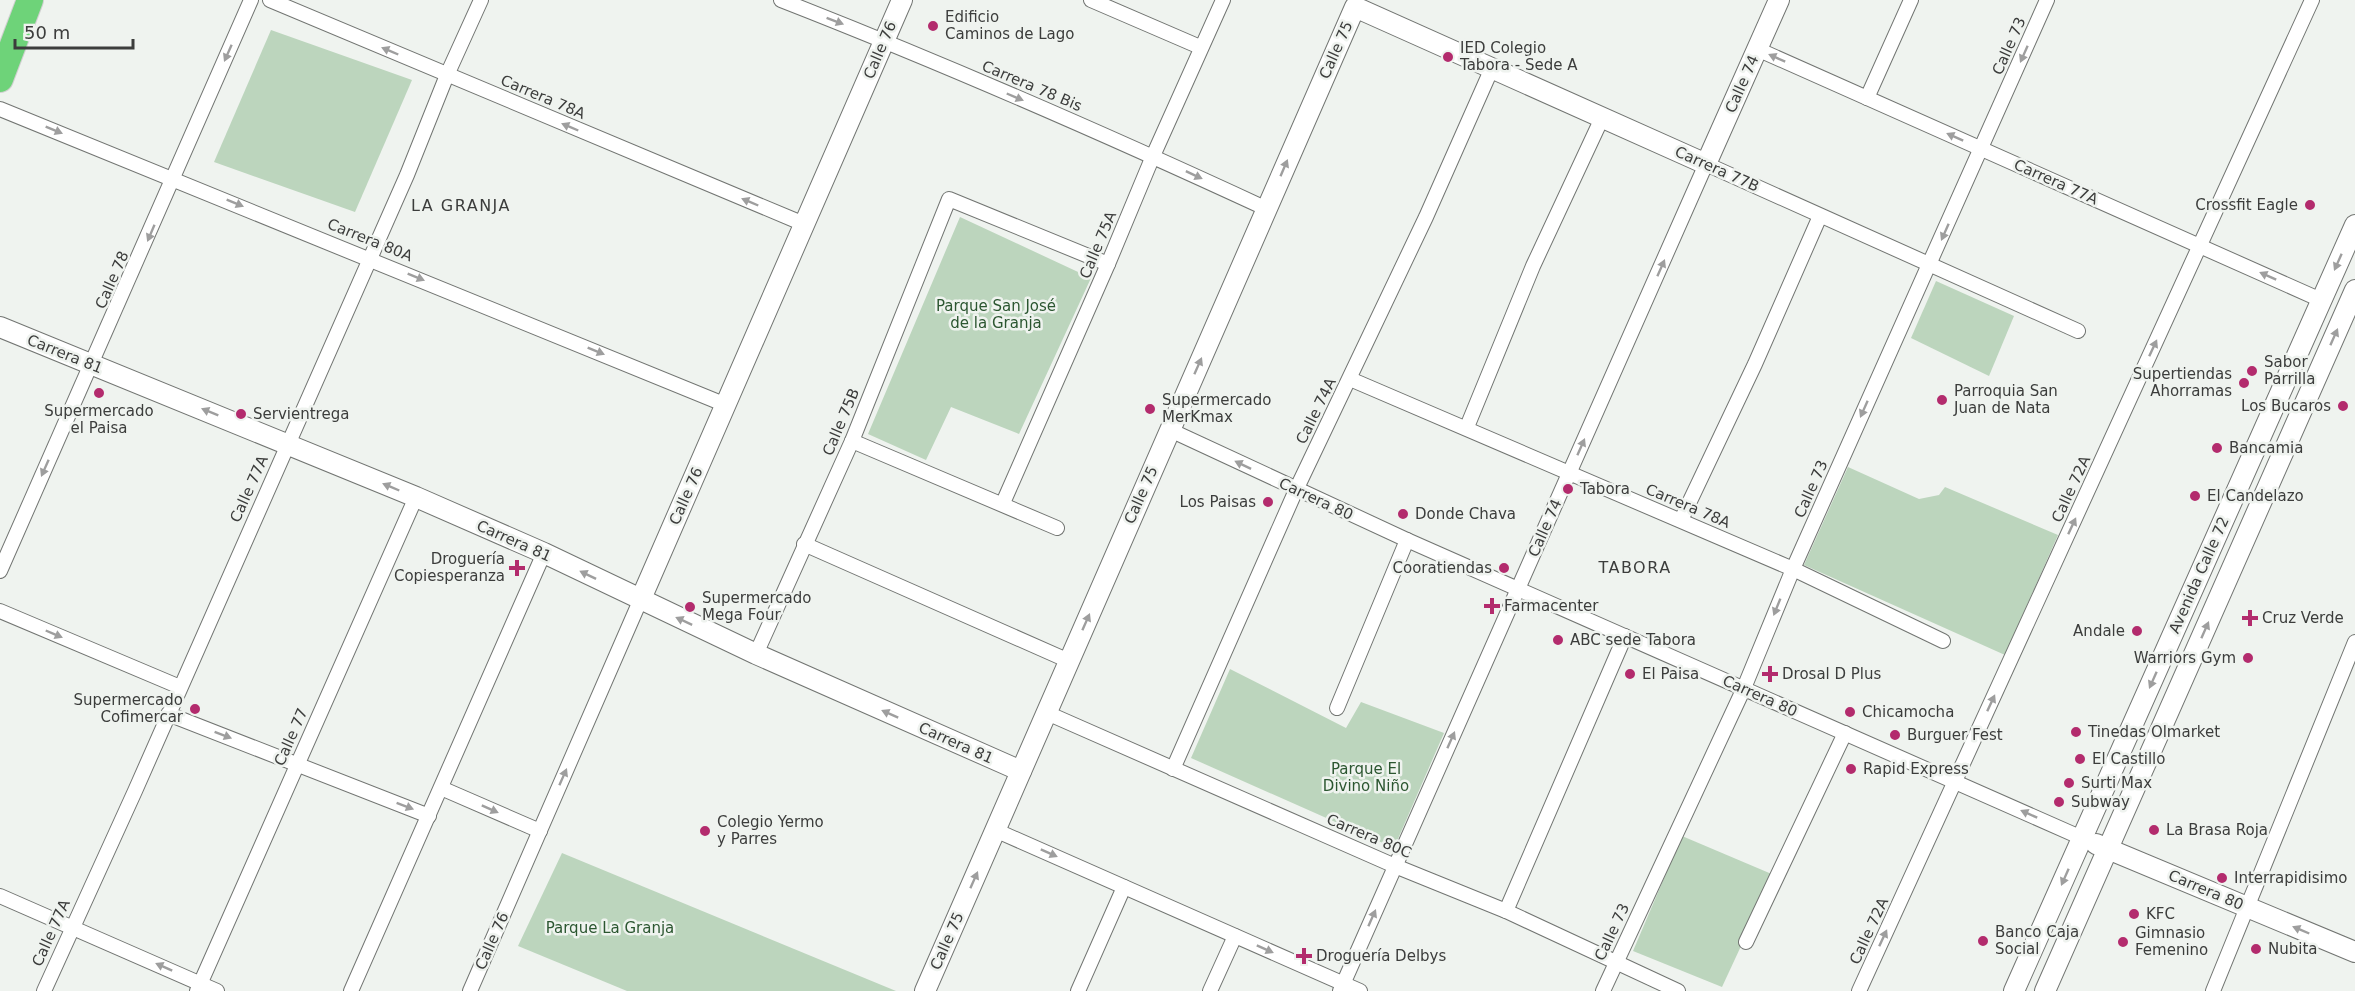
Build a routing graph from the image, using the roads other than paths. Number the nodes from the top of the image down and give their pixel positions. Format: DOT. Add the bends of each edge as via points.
graph roads {
  1 [pos="30,0"];
  2 [pos="251,0"];
  3 [pos="270,0"];
  4 [pos="481,0"];
  5 [pos="781,0"];
  6 [pos="902,0"];
  7 [pos="1091,0"];
  8 [pos="1223,0"];
  9 [pos="1779,0"];
  10 [pos="1911,0"];
  11 [pos="2047,0"];
  12 [pos="2312,0"];
  13 [pos="1356,4"];
  14 [pos="884,40"];
  15 [pos="1200,47"];
  16 [pos="1757,49"];
  17 [pos="1492,69"];
  18 [pos="447,75"];
  19 [pos="0,79"];
  20 [pos="1867,98"];
  21 [pos="0,109"];
  22 [pos="1602,118"];
  23 [pos="1982,149"];
  24 [pos="1152,156"];
  25 [pos="1706,164"];
  26 [pos="174,178"];
  27 [pos="1267,209"];
  28 [pos="1820,216"];
  29 [pos="804,224"];
  30 [pos="2355,225"];
  31 [pos="2200,246"];
  32 [pos="370,258"];
  33 [pos="1108,264"];
  34 [pos="1931,264"];
  35 [pos="2355,290"];
  36 [pos="2321,300"];
  37 [pos="2350,313"];
  38 [pos="0,327"];
  39 [pos="2078,331"];
  40 [pos="92,365"];
  41 [pos="1350,379"];
  42 [pos="726,405"];
  43 [pos="1467,427"];
  44 [pos="1170,430"];
  45 [pos="852,441"];
  46 [pos="287,443"];
  47 [pos="1569,473"];
  48 [pos="1296,490"];
  49 [pos="416,497"];
  50 [pos="1003,503"];
  51 [pos="1681,520"];
  52 [pos="1057,528"];
  53 [pos="1407,540"];
  54 [pos="804,544"];
  55 [pos="544,553"];
  56 [pos="1793,569"];
  57 [pos="0,572"];
  58 [pos="1518,589"];
  59 [pos="640,601"];
  60 [pos="0,611"];
  61 [pos="1625,636"];
  62 [pos="1943,641"];
  63 [pos="2355,642"];
  64 [pos="756,654"];
  65 [pos="1069,661"];
  66 [pos="180,687"];
  67 [pos="1744,688"];
  68 [pos="1337,708"];
  69 [pos="1047,713"];
  70 [pos="168,714"];
  71 [pos="1845,733"];
  72 [pos="297,764"];
  73 [pos="1173,769"];
  74 [pos="1021,771"];
  75 [pos="1955,781"];
  76 [pos="441,788"];
  77 [pos="429,816"];
  78 [pos="995,830"];
  79 [pos="540,831"];
  80 [pos="2082,838"];
  81 [pos="2108,849"];
  82 [pos="1395,866"];
  83 [pos="1124,887"];
  84 [pos="0,896"];
  85 [pos="2246,907"];
  86 [pos="1506,911"];
  87 [pos="72,927"];
  88 [pos="1235,936"];
  89 [pos="1746,942"];
  90 [pos="2355,952"];
  91 [pos="1615,963"];
  92 [pos="199,987"];
  93 [pos="1342,987"];
  94 [pos="357,989"];
  95 [pos="44,991"];
  96 [pos="217,991"];
  97 [pos="470,991"];
  98 [pos="925,991"];
  99 [pos="1078,991"];
  100 [pos="1210,991"];
  101 [pos="1360,991"];
  102 [pos="1603,991"];
  103 [pos="1678,991"];
  104 [pos="1859,991"];
  105 [pos="2014,991"];
  106 [pos="2045,991"];
  107 [pos="2213,991"];
  1 -- 19 [label="highway"];
  2 -- 26 [label="street, Calle 78, one-way"];
  18 -- 3 [label="street, Carrera 78A, one-way"];
  4 -- 18 [label="street, Calle 77A"];
  5 -- 14 [label="street, Carrera 78 Bis, one-way"];
  6 -- 14 [label="street, Calle 76"];
  7 -- 15 [label="street"];
  8 -- 15 [label="street, Calle 75A"];
  9 -- 16 [label="street, Calle 74"];
  10 -- 20 [label="street"];
  11 -- 23 [label="street, Calle 73, one-way"];
  12 -- 31 [label="street, Calle 72A"];
  13 -- 17 [label="street, Carrera 77B"];
  27 -- 13 [label="street, Calle 75, one-way"];
  14 -- 24 [label="street, Carrera 78 Bis, one-way"];
  14 -- 29 [label="street, Calle 76"];
  15 -- 24 [label="street, Calle 75A"];
  20 -- 16 [label="street, Carrera 77A, one-way"];
  16 -- 25 [label="street, Calle 74"];
  17 -- 22 [label="street, Carrera 77B"];
  17 -- 41 [label="street, Calle 74A"];
  29 -- 18 [label="street, Carrera 78A, one-way"];
  18 -- 32 [label="street, Calle 77A"];
  23 -- 20 [label="street, Carrera 77A, one-way"];
  21 -- 26 [label="street, Carrera 80A, one-way"];
  22 -- 25 [label="street, Carrera 77B"];
  22 -- 43 [label="street" via="1533,266"];
  23 -- 31 [label="street, Carrera 77A"];
  23 -- 34 [label="street, Calle 73, one-way"];
  24 -- 27 [label="street, Carrera 78 Bis, one-way"];
  24 -- 33 [label="street, Calle 75A"];
  25 -- 28 [label="street, Carrera 77B"];
  47 -- 25 [label="street, Calle 74, one-way"];
  26 -- 32 [label="street, Carrera 80A, one-way"];
  26 -- 40 [label="street, Calle 78, one-way"];
  44 -- 27 [label="street, Calle 75, one-way"];
  28 -- 34 [label="street, Carrera 77B"];
  28 -- 51 [label="street"];
  29 -- 42 [label="street, Calle 76"];
  30 -- 36 [label="street, Avenida Calle 72, one-way"];
  36 -- 31 [label="street, Carrera 77A, one-way"];
  75 -- 31 [label="street, Calle 72A, one-way"];
  32 -- 42 [label="street, Carrera 80A, one-way"];
  32 -- 46 [label="street, Calle 77A"];
  33 -- 45 [label="street, Calle 75B" via="949,199"];
  33 -- 50 [label="street, Calle 75A"];
  34 -- 39 [label="street, Carrera 77B"];
  34 -- 56 [label="street, Calle 73, one-way"];
  35 -- 37 [label="street, Avenida Calle 72"];
  36 -- 37 [label="street, Carrera 77A"];
  36 -- 80 [label="street, Avenida Calle 72, one-way"];
  81 -- 37 [label="street, Avenida Calle 72, one-way"];
  38 -- 40 [label="street, Carrera 81"];
  46 -- 40 [label="street, Carrera 81, one-way"];
  40 -- 57 [label="street, Calle 78, one-way"];
  41 -- 43 [label="street, Carrera 78A"];
  41 -- 48 [label="street, Calle 74A"];
  42 -- 59 [label="street, Calle 76"];
  43 -- 47 [label="street, Carrera 78A"];
  48 -- 44 [label="street, Carrera 80, one-way"];
  65 -- 44 [label="street, Calle 75, one-way"];
  45 -- 50 [label="street"];
  45 -- 54 [label="street, Calle 75B"];
  49 -- 46 [label="street, Carrera 81, one-way"];
  46 -- 66 [label="street, Calle 77A"];
  47 -- 51 [label="street, Carrera 78A"];
  47 -- 58 [label="street, Calle 74"];
  48 -- 53 [label="street, Carrera 80"];
  48 -- 73 [label="street, Calle 74A"];
  49 -- 55 [label="street, Carrera 81"];
  49 -- 72 [label="street, Calle 77"];
  50 -- 52 [label="street"];
  51 -- 56 [label="street, Carrera 78A"];
  53 -- 58 [label="street, Carrera 80"];
  53 -- 68 [label="street"];
  54 -- 64 [label="street, Calle 75B"];
  54 -- 65 [label="street"];
  59 -- 55 [label="street, Carrera 81, one-way"];
  55 -- 76 [label="street"];
  56 -- 62 [label="street, Carrera 78A"];
  56 -- 67 [label="street, Calle 73, one-way"];
  58 -- 61 [label="street, Carrera 80"];
  82 -- 58 [label="street, Calle 74, one-way"];
  64 -- 59 [label="street, Carrera 81, one-way"];
  79 -- 59 [label="street, Calle 76, one-way"];
  60 -- 66 [label="street, one-way"];
  61 -- 67 [label="street, Carrera 80"];
  61 -- 86 [label="street"];
  63 -- 85 [label="street"];
  74 -- 64 [label="street, Carrera 81, one-way"];
  65 -- 69 [label="street, Calle 75"];
  66 -- 70 [label="street, Calle 77A"];
  67 -- 71 [label="street, Carrera 80"];
  67 -- 91 [label="street, Calle 73"];
  69 -- 73 [label="street, Carrera 80C"];
  69 -- 74 [label="street, Calle 75"];
  70 -- 72 [label="street, one-way"];
  70 -- 87 [label="street, Calle 77A"];
  71 -- 75 [label="street, Carrera 80"];
  71 -- 89 [label="street"];
  72 -- 77 [label="street, one-way"];
  72 -- 92 [label="street, Calle 77"];
  73 -- 82 [label="street, Carrera 80C"];
  74 -- 78 [label="street, Calle 75"];
  80 -- 75 [label="street, Carrera 80, one-way"];
  104 -- 75 [label="street, Calle 72A, one-way"];
  76 -- 77 [label="street"];
  76 -- 79 [label="street, one-way"];
  77 -- 94 [label="street"];
  78 -- 83 [label="street, one-way"];
  98 -- 78 [label="street, Calle 75, one-way"];
  79 -- 97 [label="street, Calle 76"];
  80 -- 81 [label="street, Carrera 80"];
  80 -- 105 [label="street, Avenida Calle 72, one-way"];
  81 -- 85 [label="street, Carrera 80"];
  81 -- 106 [label="street, Avenida Calle 72"];
  82 -- 86 [label="street, Carrera 80C"];
  93 -- 82 [label="street, Calle 74, one-way"];
  83 -- 88 [label="street"];
  83 -- 99 [label="street"];
  84 -- 87 [label="street"];
  90 -- 85 [label="street, Carrera 80, one-way"];
  85 -- 107 [label="street"];
  86 -- 91 [label="street, Carrera 80C"];
  92 -- 87 [label="street, one-way"];
  87 -- 95 [label="street, Calle 77A"];
  88 -- 93 [label="street, one-way"];
  88 -- 100 [label="street"];
  91 -- 102 [label="street, Calle 73"];
  91 -- 103 [label="street, Carrera 80C"];
  92 -- 96 [label="street"];
  93 -- 101 [label="street"];
}
